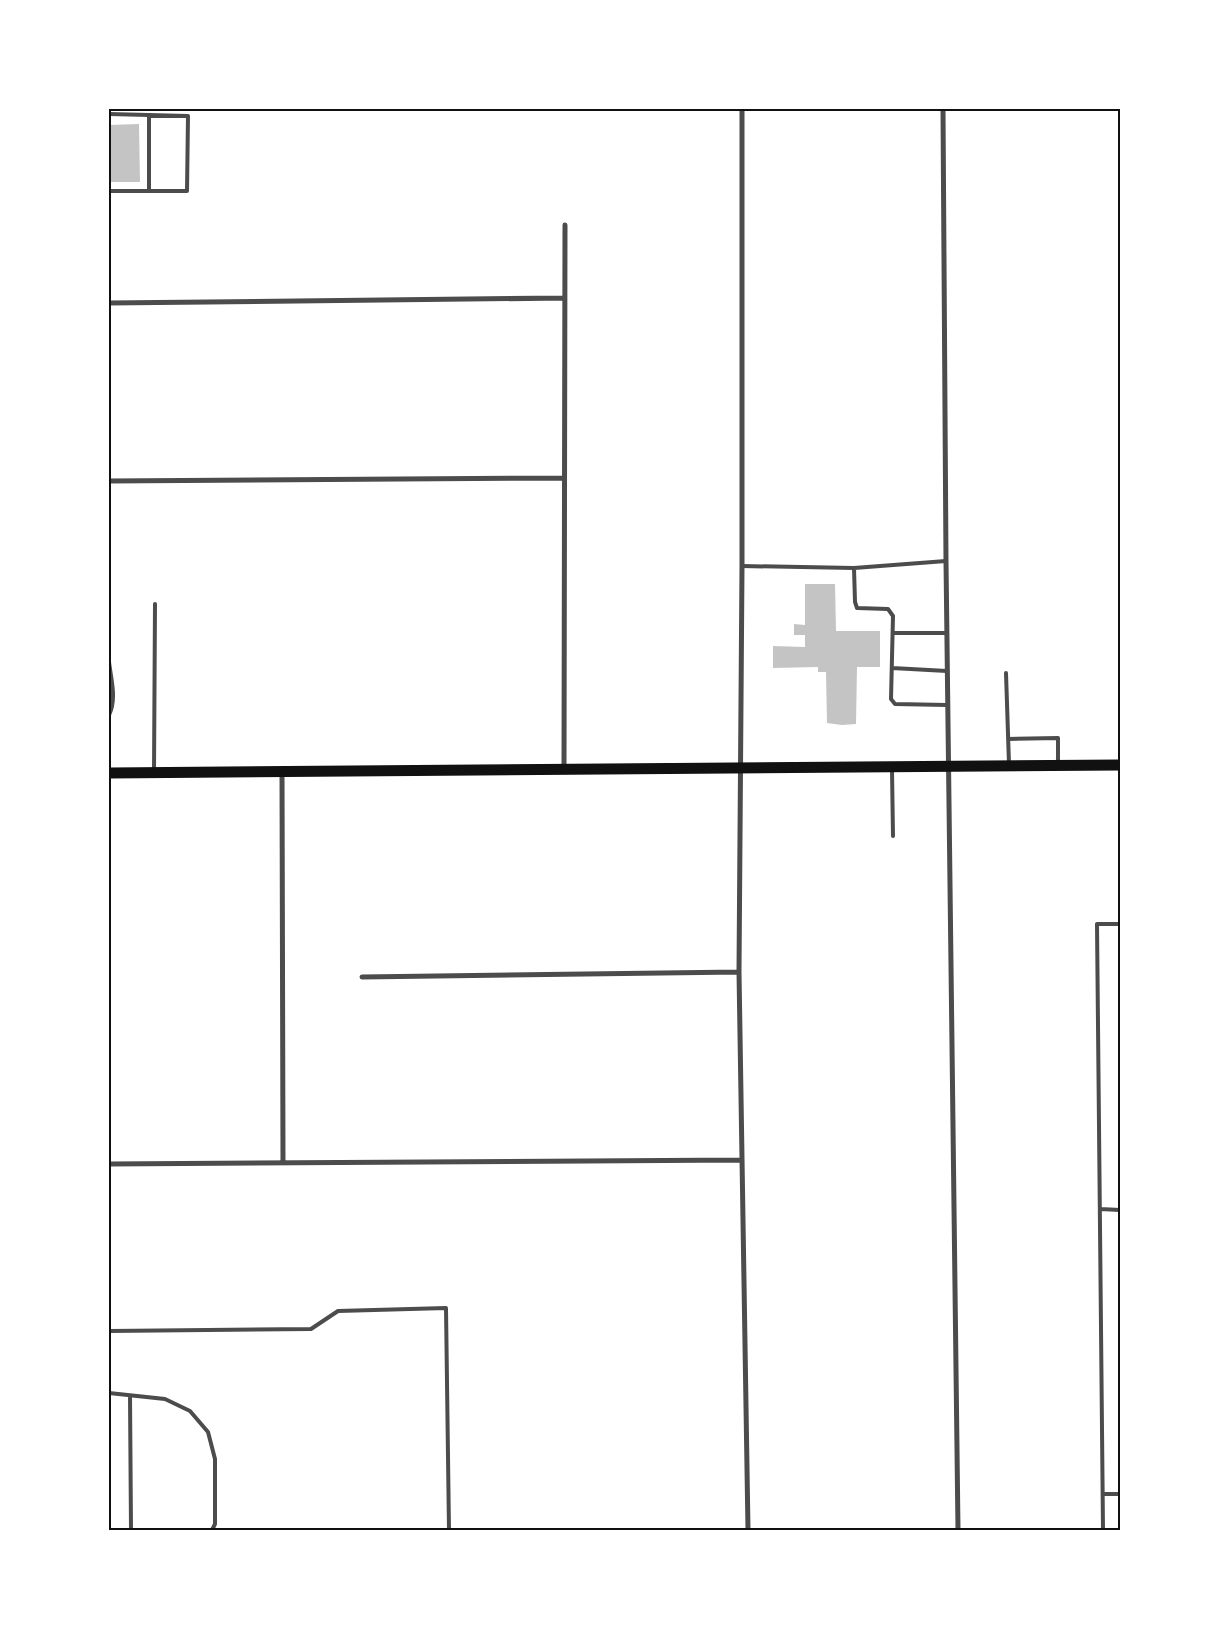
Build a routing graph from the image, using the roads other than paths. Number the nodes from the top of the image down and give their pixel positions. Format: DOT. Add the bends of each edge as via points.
graph roads {
  1 [pos="742,109"];
  2 [pos="943,109"];
  3 [pos="109,114"];
  4 [pos="149,115"];
  5 [pos="149,191"];
  6 [pos="109,192"];
  7 [pos="565,225"];
  8 [pos="565,298"];
  9 [pos="109,303"];
  10 [pos="564,478"];
  11 [pos="109,480"];
  12 [pos="946,561"];
  13 [pos="742,566"];
  14 [pos="854,568"];
  15 [pos="156,604"];
  16 [pos="947,632"];
  17 [pos="893,633"];
  18 [pos="109,662"];
  19 [pos="892,668"];
  20 [pos="947,671"];
  21 [pos="1006,673"];
  22 [pos="948,705"];
  23 [pos="109,715"];
  24 [pos="1008,738"];
  25 [pos="1120,765"];
  26 [pos="1058,766"];
  27 [pos="892,767"];
  28 [pos="948,767"];
  29 [pos="1009,767"];
  30 [pos="741,768"];
  31 [pos="564,770"];
  32 [pos="282,771"];
  33 [pos="154,772"];
  34 [pos="109,773"];
  35 [pos="893,836"];
  36 [pos="1120,924"];
  37 [pos="739,972"];
  38 [pos="362,977"];
  39 [pos="741,1160"];
  40 [pos="284,1162"];
  41 [pos="109,1164"];
  42 [pos="1100,1209"];
  43 [pos="1120,1210"];
  44 [pos="109,1331"];
  45 [pos="109,1393"];
  46 [pos="130,1396"];
  47 [pos="1103,1494"];
  48 [pos="1120,1494"];
  49 [pos="131,1530"];
  50 [pos="212,1530"];
  51 [pos="449,1530"];
  52 [pos="748,1530"];
  53 [pos="958,1530"];
  54 [pos="1103,1530"];
  1 -- 13 [label="street"];
  2 -- 12 [label="street"];
  3 -- 4 [label="lane"];
  4 -- 5 [label="lane"];
  4 -- 5 [label="lane" via="188,116 188,125 187,191"];
  5 -- 6 [label="lane"];
  7 -- 8 [label="street"];
  8 -- 9 [label="street"];
  8 -- 10 [label="street"];
  10 -- 11 [label="street"];
  10 -- 31 [label="street"];
  12 -- 14 [label="lane"];
  12 -- 16 [label="street"];
  13 -- 14 [label="lane"];
  13 -- 30 [label="street"];
  14 -- 17 [label="lane" via="858,608 888,609 893,616"];
  15 -- 33 [label="lane"];
  16 -- 17 [label="lane"];
  16 -- 20 [label="street"];
  17 -- 19 [label="lane"];
  18 -- 23 [label="lane" via="113,707"];
  19 -- 20 [label="lane"];
  19 -- 22 [label="lane" via="891,699 895,704"];
  20 -- 22 [label="street"];
  21 -- 24 [label="lane"];
  22 -- 28 [label="street"];
  24 -- 26 [label="lane" via="1058,738"];
  24 -- 29 [label="lane"];
  25 -- 26 [label="main road"];
  26 -- 29 [label="main road"];
  27 -- 28 [label="main road"];
  27 -- 30 [label="main road"];
  27 -- 35 [label="lane"];
  28 -- 29 [label="main road"];
  28 -- 53 [label="street"];
  30 -- 31 [label="main road"];
  30 -- 37 [label="street"];
  31 -- 32 [label="main road"];
  32 -- 33 [label="main road"];
  32 -- 40 [label="street"];
  33 -- 34 [label="main road"];
  36 -- 42 [label="lane" via="1097,924"];
  37 -- 38 [label="street"];
  37 -- 39 [label="street"];
  39 -- 40 [label="street"];
  39 -- 52 [label="street"];
  40 -- 41 [label="street"];
  42 -- 43 [label="lane"];
  42 -- 47 [label="lane"];
  44 -- 51 [label="lane" via="312,1328 338,1311 446,1308"];
  45 -- 46 [label="lane"];
  46 -- 49 [label="lane"];
  46 -- 50 [label="lane" via="165,1399 190,1410 208,1432 215,1458"];
  47 -- 48 [label="lane"];
  47 -- 54 [label="lane"];
}
